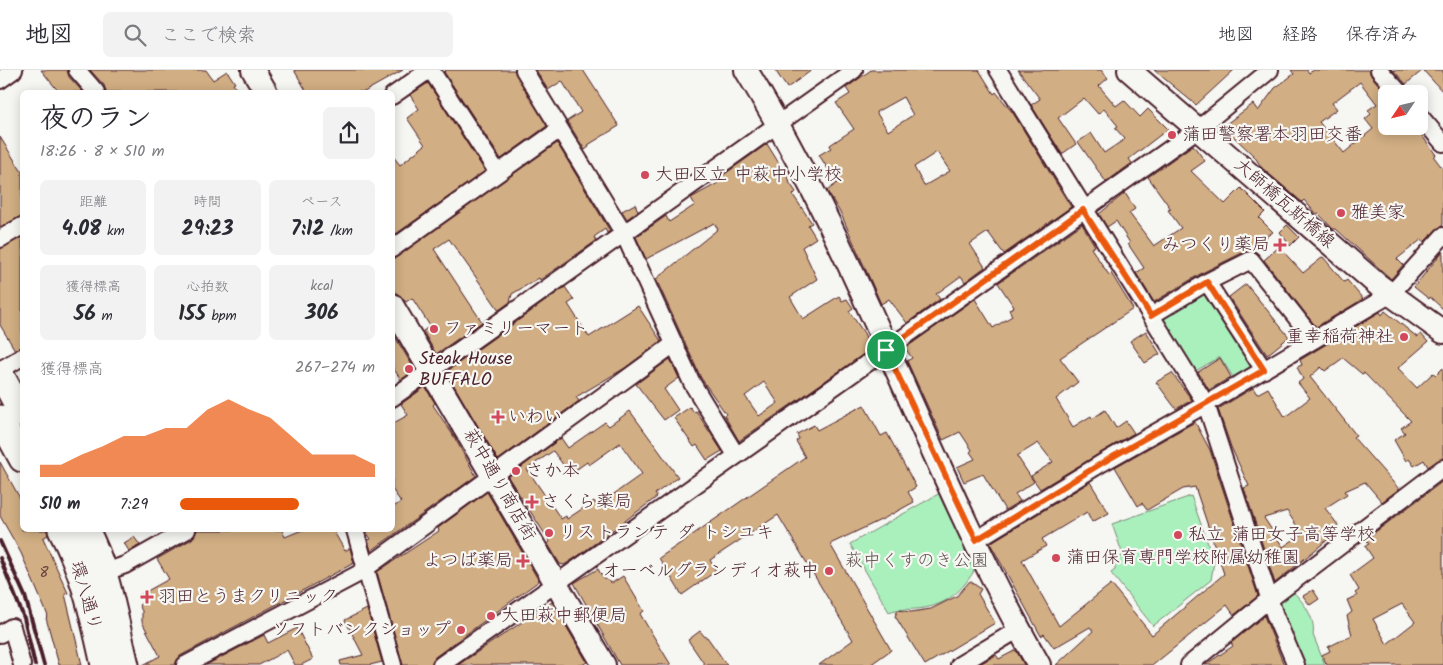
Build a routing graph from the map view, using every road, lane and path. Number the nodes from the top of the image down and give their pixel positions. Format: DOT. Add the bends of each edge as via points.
graph roads {
  1 [pos="14,70"];
  2 [pos="77,70"];
  3 [pos="253,70"];
  4 [pos="430,70"];
  5 [pos="524,70"];
  6 [pos="746,70"];
  7 [pos="854,70"];
  8 [pos="998,70"];
  9 [pos="1129,70"];
  10 [pos="1270,70"];
  11 [pos="1379,70"];
  12 [pos="0,80"];
  13 [pos="1393,85"];
  14 [pos="94,90"];
  15 [pos="265,90"];
  16 [pos="395,94"];
  17 [pos="779,123"];
  18 [pos="1428,126"];
  19 [pos="560,129"];
  20 [pos="1198,129"];
  21 [pos="1443,143"];
  22 [pos="498,173"];
  23 [pos="1083,210"];
  24 [pos="20,227"];
  25 [pos="624,234"];
  26 [pos="1443,236"];
  27 [pos="0,239"];
  28 [pos="395,247"];
  29 [pos="1207,282"];
  30 [pos="1391,294"];
  31 [pos="395,310"];
  32 [pos="1151,316"];
  33 [pos="1443,332"];
  34 [pos="1314,340"];
  35 [pos="674,344"];
  36 [pos="886,350"];
  37 [pos="20,358"];
  38 [pos="432,370"];
  39 [pos="1264,370"];
  40 [pos="0,372"];
  41 [pos="395,396"];
  42 [pos="1206,404"];
  43 [pos="20,410"];
  44 [pos="0,418"];
  45 [pos="20,455"];
  46 [pos="736,455"];
  47 [pos="1443,468"];
  48 [pos="493,475"];
  49 [pos="62,532"];
  50 [pos="87,532"];
  51 [pos="183,532"];
  52 [pos="356,532"];
  53 [pos="976,540"];
  54 [pos="366,566"];
  55 [pos="103,573"];
  56 [pos="551,587"];
  57 [pos="1270,598"];
  58 [pos="1019,628"];
  59 [pos="6,631"];
  60 [pos="22,665"];
  61 [pos="104,665"];
  62 [pos="126,665"];
  63 [pos="185,665"];
  64 [pos="393,665"];
  65 [pos="441,665"];
  66 [pos="604,665"];
  67 [pos="959,665"];
  68 [pos="1040,665"];
  69 [pos="1189,665"];
  70 [pos="1296,665"];
  1 -- 12 [label="street"];
  2 -- 14 [label="street"];
  3 -- 15 [label="street"];
  4 -- 16 [label="street"];
  4 -- 22 [label="street"];
  5 -- 19 [label="street"];
  6 -- 17 [label="street"];
  7 -- 17 [label="street"];
  8 -- 23 [label="street"];
  9 -- 20 [label="street, 大師橋瓦斯橋線"];
  10 -- 20 [label="street"];
  11 -- 13 [label="street"];
  17 -- 25 [label="street"];
  17 -- 36 [label="street"];
  18 -- 21 [label="street"];
  19 -- 22 [label="street"];
  19 -- 25 [label="street"];
  20 -- 23 [label="street"];
  20 -- 30 [label="street, 大師橋瓦斯橋線"];
  22 -- 28 [label="street"];
  23 -- 32 [label="street"];
  23 -- 36 [label="street"];
  24 -- 27 [label="street"];
  25 -- 35 [label="street"];
  25 -- 38 [label="street"];
  26 -- 30 [label="street"];
  29 -- 32 [label="street"];
  29 -- 34 [label="street" via="1251,260"];
  29 -- 39 [label="street"];
  30 -- 33 [label="street, 大師橋瓦斯橋線"];
  30 -- 34 [label="street"];
  31 -- 38 [label="street, 萩中通り商店街"];
  32 -- 42 [label="street"];
  34 -- 39 [label="street"];
  35 -- 46 [label="street" via="692,383"];
  35 -- 48 [label="street"];
  36 -- 46 [label="street"];
  36 -- 53 [label="street"];
  37 -- 40 [label="street"];
  38 -- 41 [label="street"];
  38 -- 48 [label="street, 萩中通り商店街"];
  39 -- 42 [label="street"];
  40 -- 43 [label="main road"];
  42 -- 53 [label="street"];
  42 -- 57 [label="street"];
  44 -- 45 [label="main road"];
  46 -- 56 [label="street"];
  47 -- 57 [label="street"];
  48 -- 54 [label="street"];
  48 -- 56 [label="street, 萩中通り商店街"];
  49 -- 61 [label="main road, 環八通り" via="72,550 89,601"];
  50 -- 55 [label="main road, 環八通り"];
  51 -- 55 [label="street"];
  52 -- 54 [label="street"];
  53 -- 58 [label="street"];
  54 -- 63 [label="street" via="358,574"];
  54 -- 64 [label="street"];
  55 -- 62 [label="main road, 環八通り"];
  56 -- 65 [label="street"];
  56 -- 66 [label="street, 萩中通り商店街"];
  57 -- 69 [label="street"];
  57 -- 70 [label="street"];
  58 -- 67 [label="street"];
  58 -- 68 [label="street"];
  59 -- 60 [label="street"];
}
